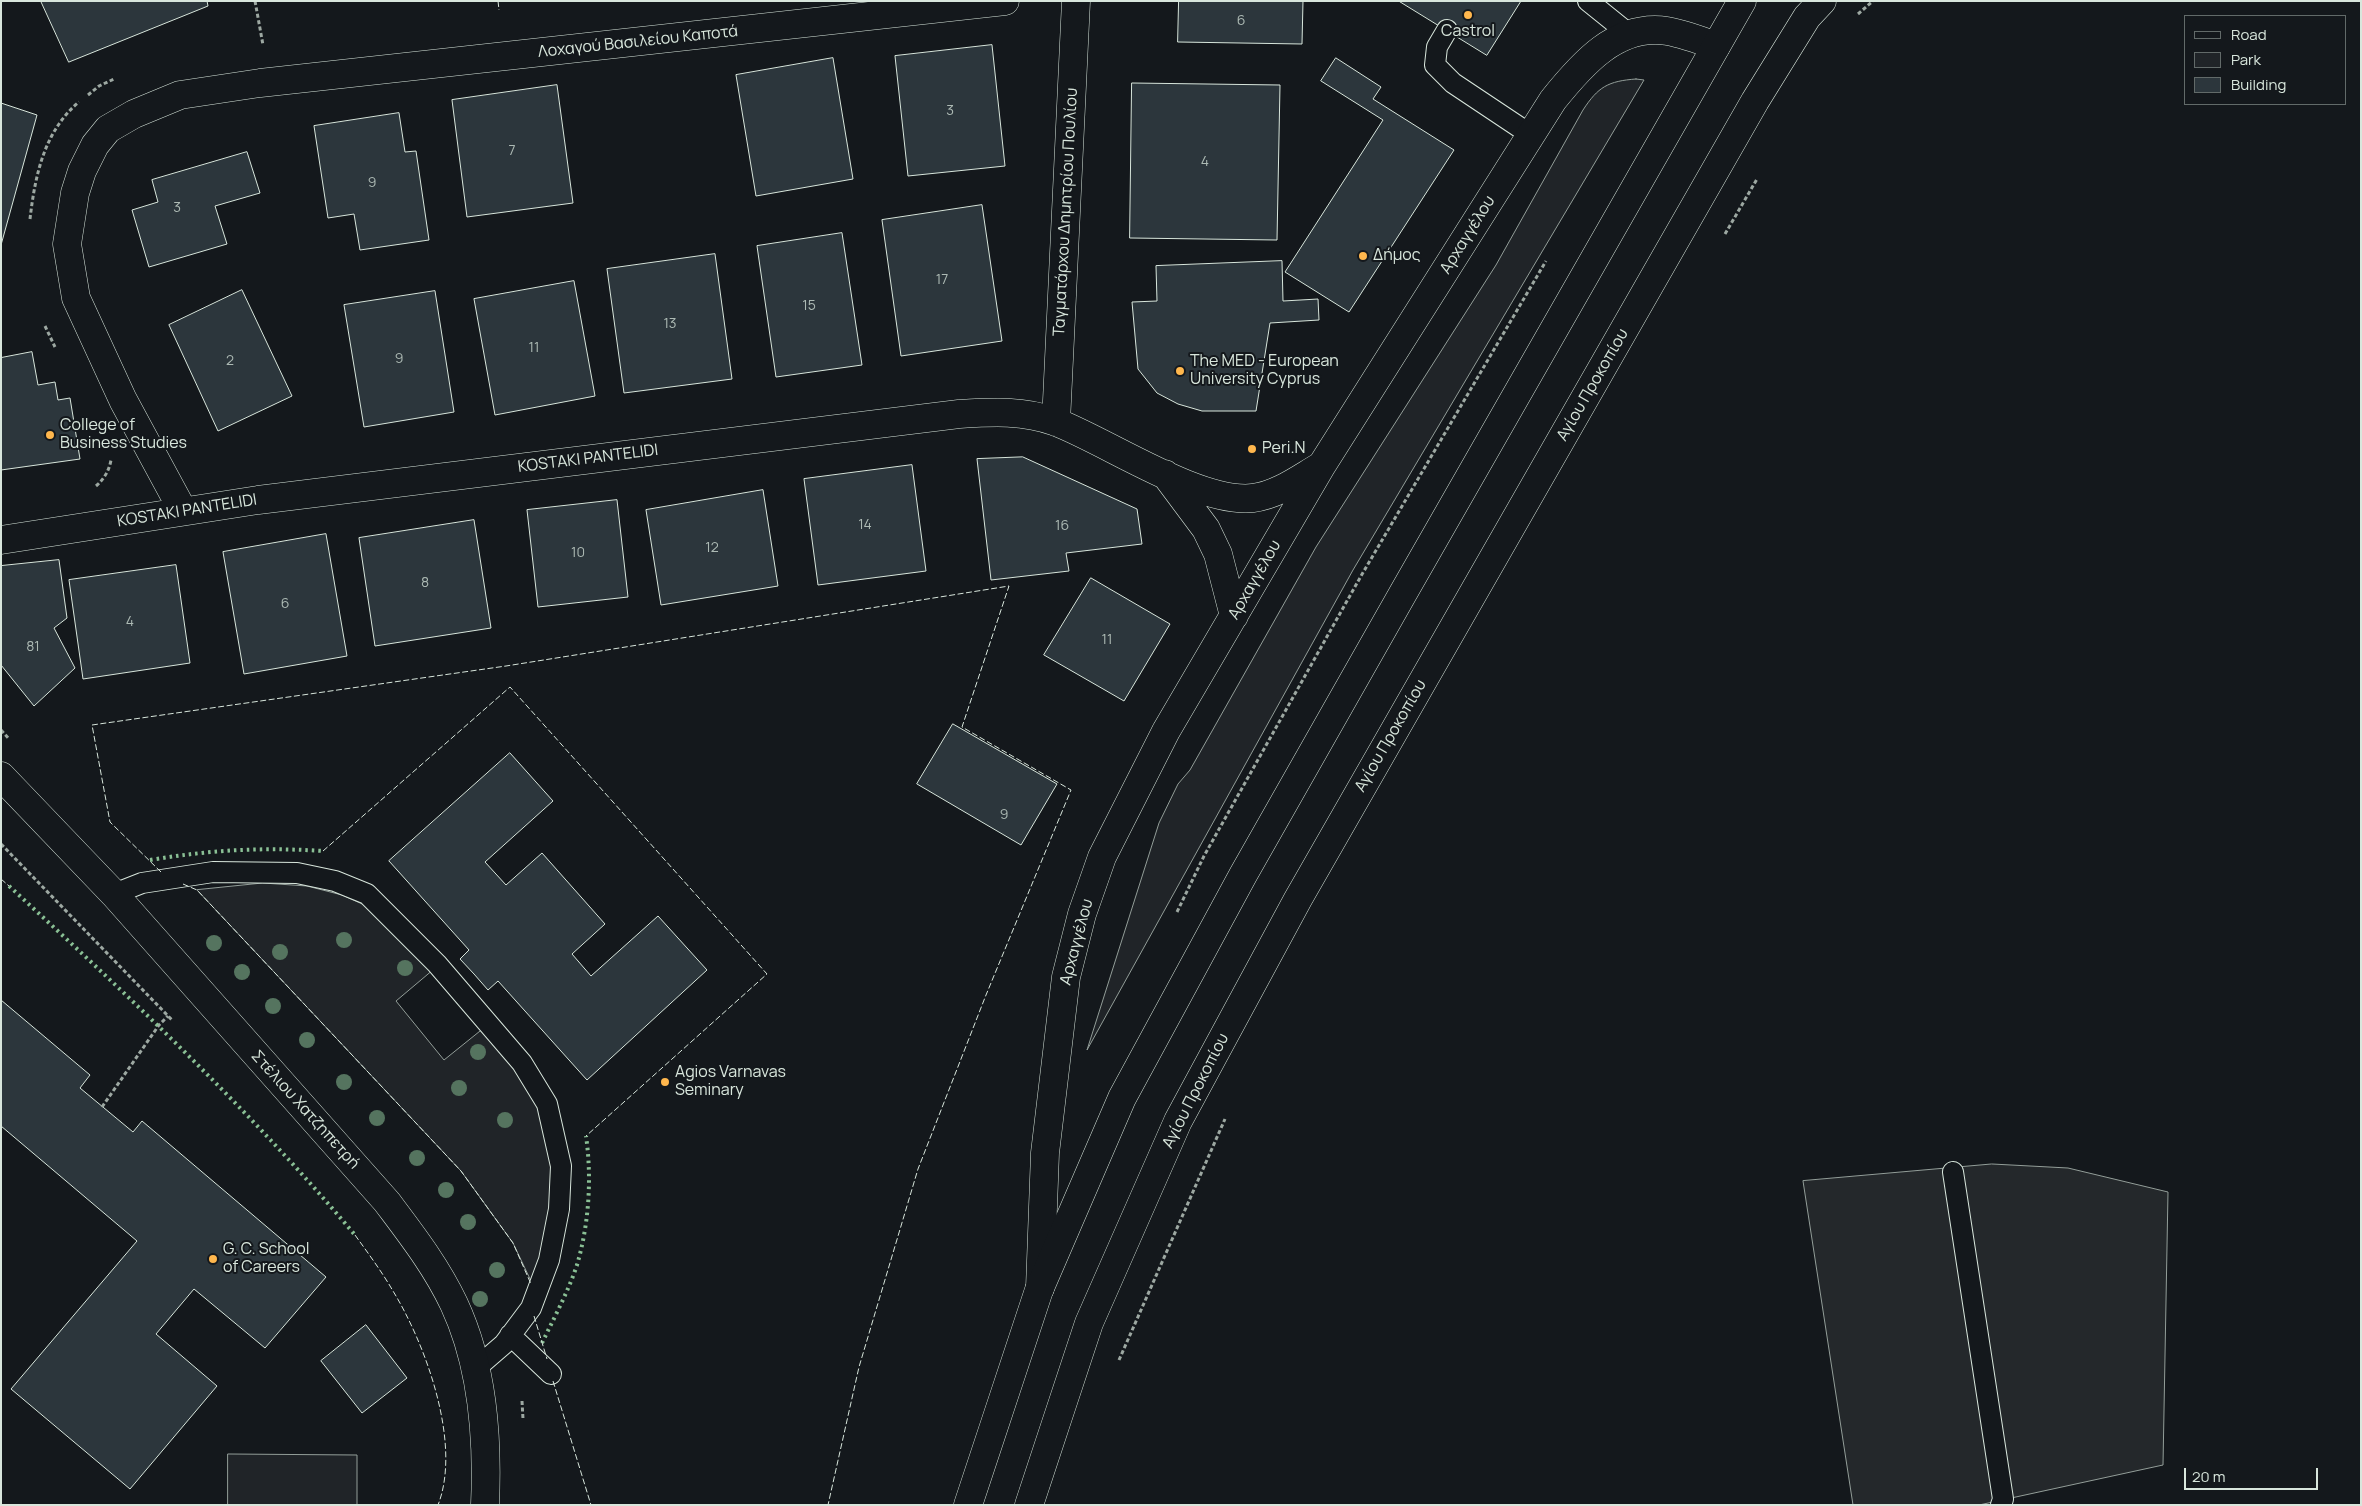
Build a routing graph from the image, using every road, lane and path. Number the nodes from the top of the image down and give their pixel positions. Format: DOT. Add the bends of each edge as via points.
graph roads {
  1 [pos="255,1"];
  2 [pos="1006,1"];
  3 [pos="1076,1"];
  4 [pos="1588,1"];
  5 [pos="1742,1"];
  6 [pos="1822,1"];
  7 [pos="1873,1"];
  8 [pos="1855,16"];
  9 [pos="1447,30"];
  10 [pos="1629,34"];
  11 [pos="1716,46"];
  12 [pos="122,76"];
  13 [pos="270,82"];
  14 [pos="1531,135"];
  15 [pos="1761,171"];
  16 [pos="29,228"];
  17 [pos="1721,241"];
  18 [pos="44,324"];
  19 [pos="57,350"];
  20 [pos="1056,422"];
  21 [pos="112,452"];
  22 [pos="1322,465"];
  23 [pos="1165,474"];
  24 [pos="90,490"];
  25 [pos="183,511"];
  26 [pos="1,540"];
  27 [pos="1234,616"];
  28 [pos="1,776"];
  29 [pos="1,844"];
  30 [pos="114,894"];
  31 [pos="168,1016"];
  32 [pos="175,1023"];
  33 [pos="102,1106"];
  34 [pos="1228,1113"];
  35 [pos="1952,1172"];
  36 [pos="1040,1290"];
  37 [pos="510,1336"];
  38 [pos="476,1368"];
  39 [pos="1116,1368"];
  40 [pos="551,1374"];
  41 [pos="485,1505"];
  42 [pos="968,1505"];
  43 [pos="1029,1505"];
  44 [pos="2001,1505"];
  1 -- 13 [label="path"];
  2 -- 13 [label="street, Λοχαγού Βασιλείου Καποτά"];
  3 -- 20 [label="street, Ταγματάρχου Δημητρίου Πουλίου"];
  4 -- 10 [label="lane"];
  5 -- 11 [label="street"];
  6 -- 43 [label="street, Αγίου Προκοπίου" via="1807,17 1755,101 1298,899 1178,1120 1089,1323"];
  7 -- 8 [label="path"];
  9 -- 14 [label="lane" via="1437,47 1435,65 1453,83"];
  10 -- 11 [label="street, Αρχαγγέλου" via="1666,31"];
  10 -- 14 [label="street, Αρχαγγέλου" via="1610,43 1580,68 1553,100"];
  11 -- 36 [label="street" via="1397,603 1167,1014 1122,1098"];
  12 -- 16 [label="path" via="99,86 65,114 44,150"];
  13 -- 25 [label="street, Λοχαγού Βασιλείου Καποτά" via="180,95 134,114 108,130 95,144 75,193 67,244 76,298 123,400"];
  14 -- 22 [label="street, Αρχαγγέλου"];
  15 -- 17 [label="path"];
  18 -- 19 [label="path"];
  20 -- 23 [label="street, KOSTAKI PANTELIDI"];
  20 -- 25 [label="street, KOSTAKI PANTELIDI" via="1030,414 958,414"];
  21 -- 24 [label="path" via="110,469"];
  22 -- 23 [label="street, KOSTAKI PANTELIDI" via="1274,492 1253,498 1223,497"];
  22 -- 27 [label="street, Αρχαγγέλου"];
  23 -- 27 [label="street, KOSTAKI PANTELIDI" via="1218,554"];
  25 -- 26 [label="street, KOSTAKI PANTELIDI"];
  27 -- 36 [label="street, Αρχαγγέλου" via="1158,747 1102,857 1082,914 1066,977 1045,1153"];
  28 -- 30 [label="street, Στέλιου Χατζηπετρή"];
  29 -- 31 [label="path"];
  30 -- 37 [label="lane" via="142,883 213,872 297,873 335,881 367,894 460,989 522,1063 547,1104 561,1166 560,1209 549,1260 531,1308"];
  30 -- 38 [label="street, Στέλιου Χατζηπετρή" via="387,1202 428,1256 454,1304"];
  31 -- 32 [label="path"];
  31 -- 33 [label="path"];
  34 -- 39 [label="path"];
  35 -- 44 [label="lane" via="2003,1499"];
  36 -- 42 [label="street"];
  37 -- 38 [label="lane"];
  37 -- 40 [label="lane"];
  38 -- 41 [label="street, Στέλιου Χατζηπετρή" via="485,1431"];
}
